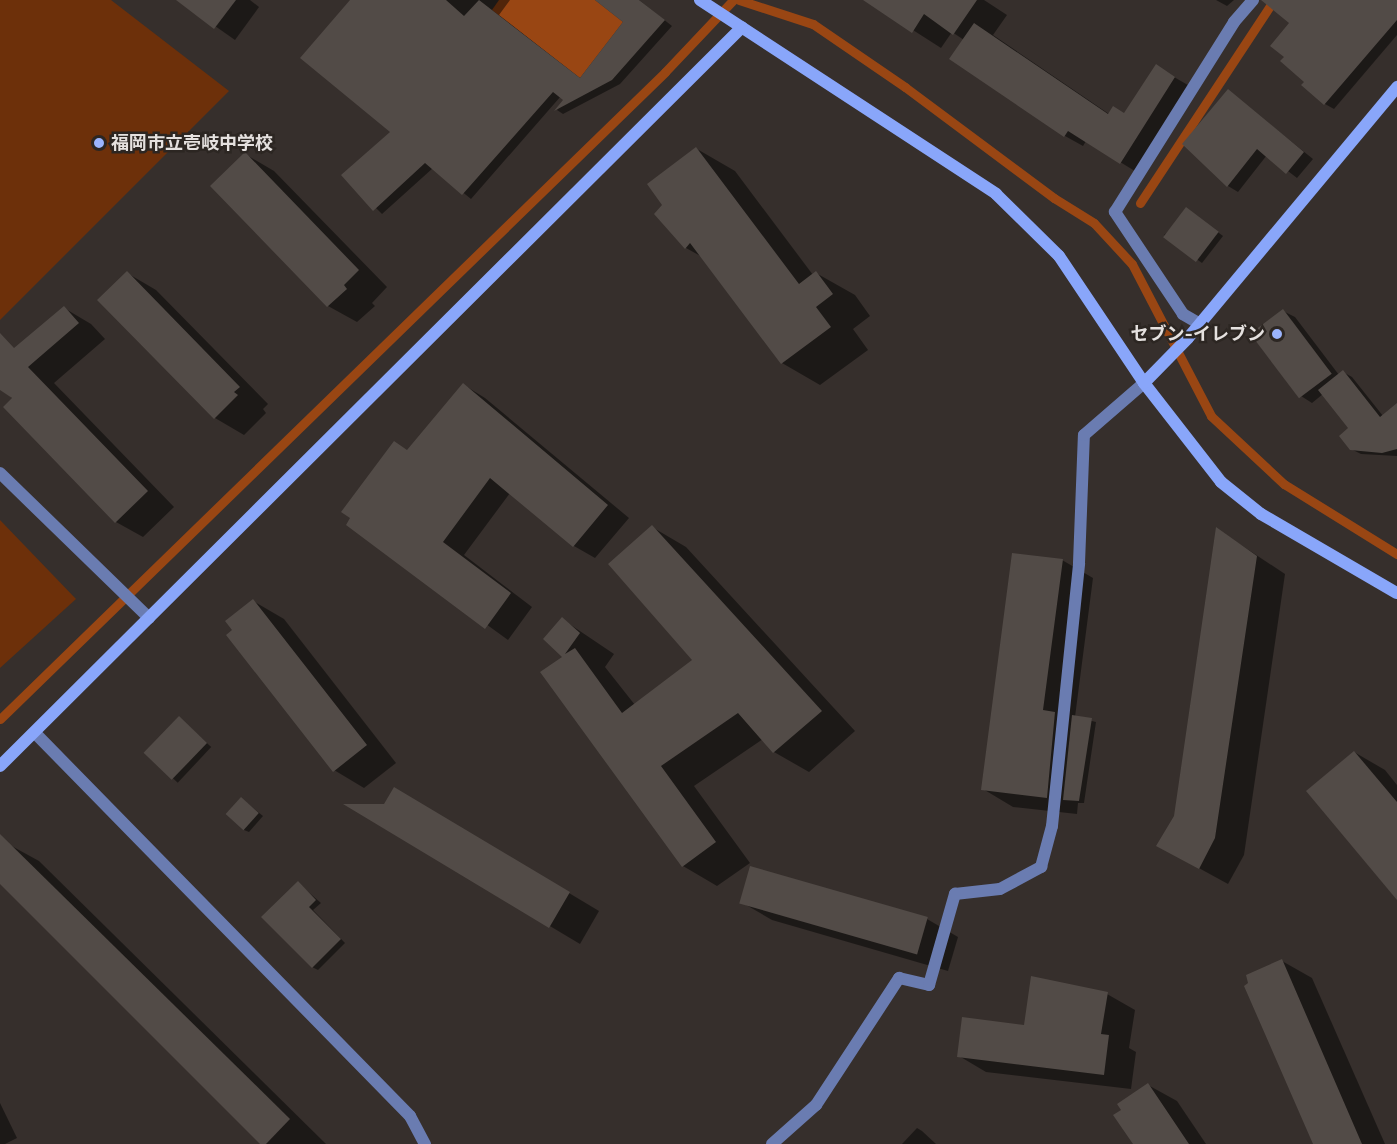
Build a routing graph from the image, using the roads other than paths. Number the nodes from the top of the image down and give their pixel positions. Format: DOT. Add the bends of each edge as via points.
graph roads {
  1 [pos="1253,0"];
  2 [pos="703,2"];
  3 [pos="742,27"];
  4 [pos="1397,87"];
  5 [pos="1200,324"];
  6 [pos="1144,382"];
  7 [pos="0,473"];
  8 [pos="1397,593"];
  9 [pos="149,618"];
  10 [pos="35,733"];
  11 [pos="0,766"];
  12 [pos="425,1144"];
  13 [pos="772,1144"];
  1 -- 5 [label="street" via="1234,22 1115,212 1183,314"];
  2 -- 3 [label="street"];
  3 -- 6 [label="street" via="996,194 1059,256"];
  3 -- 9 [label="street"];
  4 -- 5 [label="street"];
  5 -- 6 [label="street"];
  6 -- 8 [label="street" via="1221,482 1261,514"];
  6 -- 13 [label="street" via="1084,435 1079,563 1052,826 1041,867 1000,889 955,894 929,985 899,978 816,1105"];
  7 -- 9 [label="street"];
  9 -- 10 [label="street"];
  10 -- 11 [label="street"];
  10 -- 12 [label="street" via="410,1116"];
}
